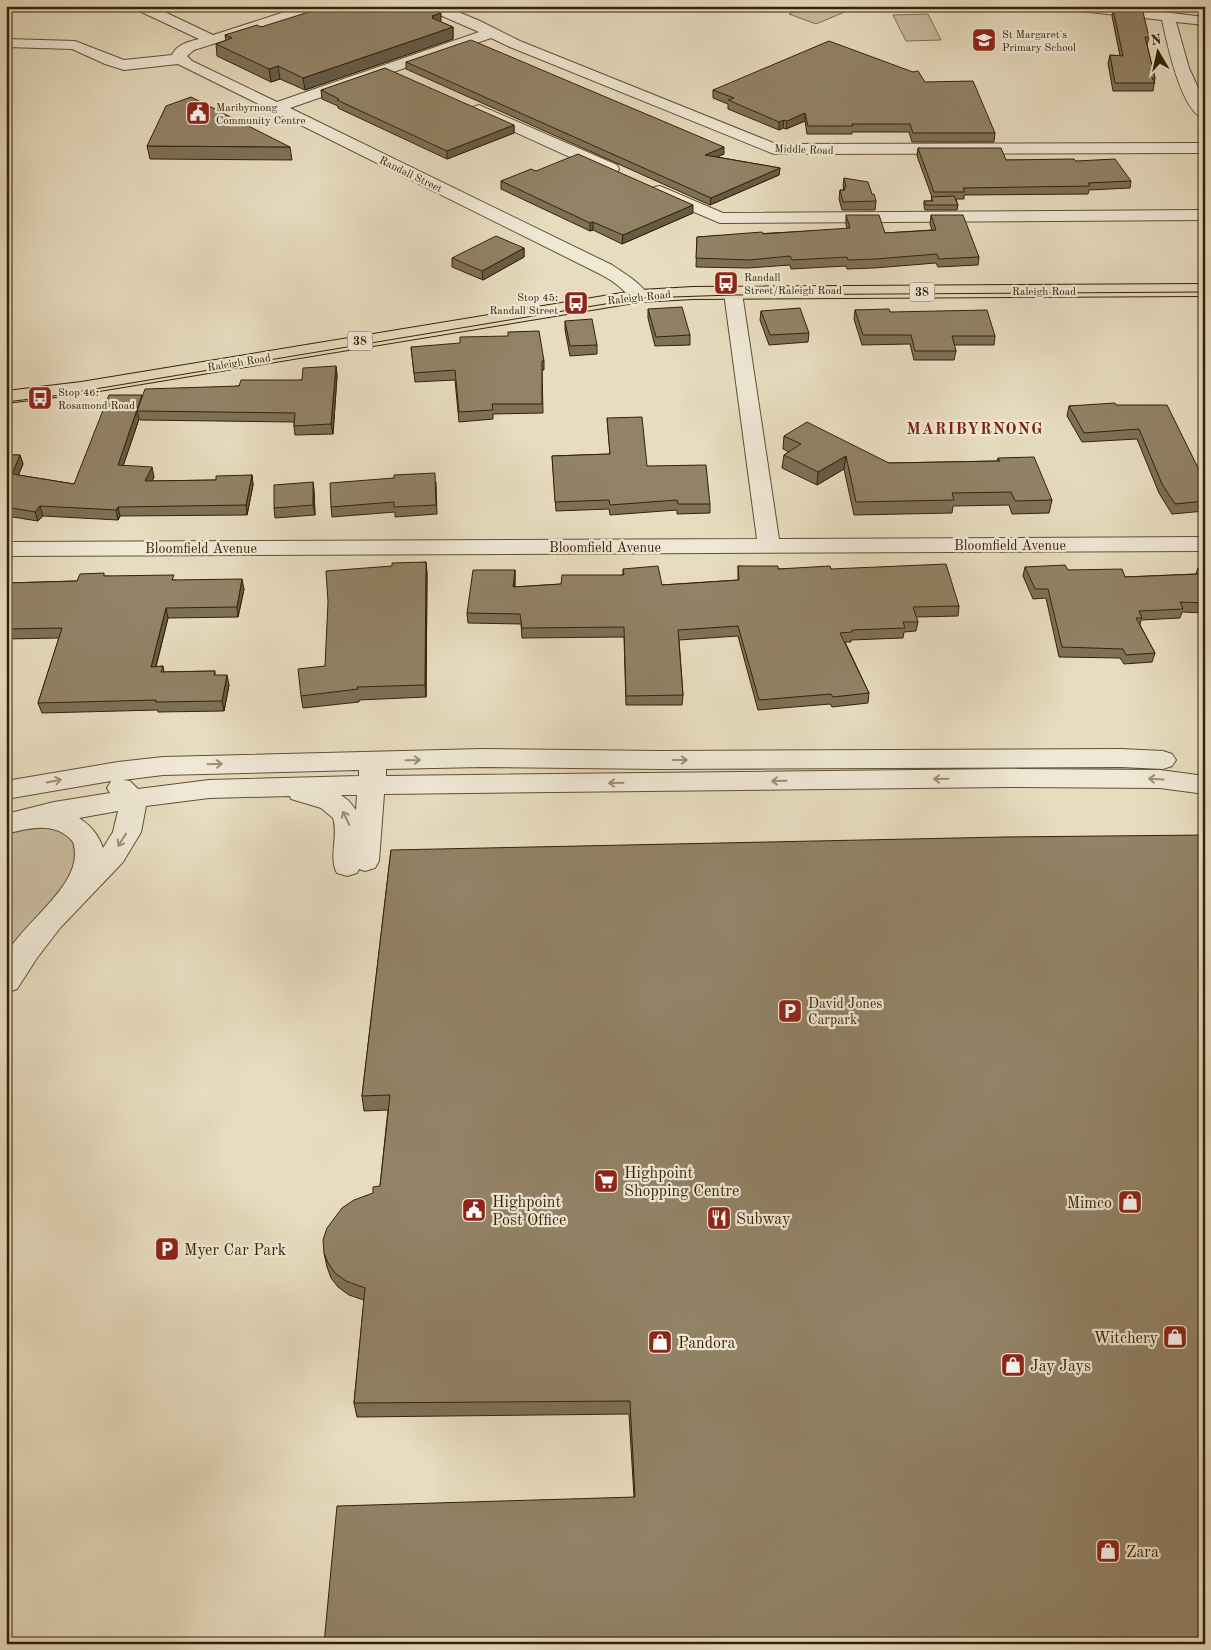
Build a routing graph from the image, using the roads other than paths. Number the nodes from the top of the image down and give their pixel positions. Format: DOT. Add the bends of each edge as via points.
graph roads {
  1 [pos="140,6"];
  2 [pos="318,6"];
  3 [pos="431,6"];
  4 [pos="1071,6"];
  5 [pos="1168,17"];
  6 [pos="1205,21"];
  7 [pos="490,33"];
  8 [pos="213,40"];
  9 [pos="6,43"];
  10 [pos="180,56"];
  11 [pos="387,69"];
  12 [pos="410,79"];
  13 [pos="1185,80"];
  14 [pos="1203,81"];
  15 [pos="465,104"];
  16 [pos="276,108"];
  17 [pos="1203,114"];
  18 [pos="1205,148"];
  19 [pos="629,177"];
  20 [pos="647,185"];
  21 [pos="1205,215"];
  22 [pos="1205,290"];
  23 [pos="732,293"];
  24 [pos="640,296"];
  25 [pos="81,388"];
  26 [pos="6,397"];
  27 [pos="6,404"];
  28 [pos="1205,544"];
  29 [pos="770,546"];
  30 [pos="6,549"];
  31 [pos="1205,766"];
  32 [pos="979,769"];
  33 [pos="373,772"];
  34 [pos="102,773"];
  35 [pos="1205,784"];
  36 [pos="275,788"];
  37 [pos="6,790"];
  38 [pos="133,800"];
  39 [pos="8,824"];
  40 [pos="65,903"];
  41 [pos="6,981"];
  1 -- 8 [label="street"];
  2 -- 8 [label="street"];
  3 -- 7 [label="street, Middle Road"];
  4 -- 5 [label="street"];
  5 -- 6 [label="street"];
  5 -- 13 [label="street"];
  7 -- 11 [label="street"];
  7 -- 18 [label="street, Middle Road" via="774,149"];
  8 -- 10 [label="street" via="189,47"];
  9 -- 10 [label="street" via="75,45 110,61 129,65"];
  10 -- 16 [label="street, Randall Street" via="187,64"];
  11 -- 12 [label="street"];
  11 -- 16 [label="street"];
  13 -- 14 [label="street"];
  13 -- 17 [label="street"];
  15 -- 19 [label="street"];
  16 -- 24 [label="street, Randall Street" via="605,269"];
  20 -- 21 [label="street" via="720,218"];
  22 -- 23 [label="main road, Raleigh Road / 38"];
  23 -- 24 [label="main road, Raleigh Road / 38"];
  23 -- 29 [label="street"];
  24 -- 25 [label="main road, Raleigh Road / 38"];
  25 -- 26 [label="main road, Raleigh Road / 38"];
  25 -- 27 [label="main road, Raleigh Road / 38"];
  28 -- 29 [label="street, Bloomfield Avenue"];
  29 -- 30 [label="street, Bloomfield Avenue"];
  31 -- 32 [label="street" via="1121,758"];
  32 -- 33 [label="street"];
  35 -- 32 [label="street, one-way"];
  34 -- 33 [label="street, one-way" via="162,766"];
  33 -- 36 [label="street"];
  33 -- 36 [label="street, one-way" via="356,866 349,824 342,809 323,797"];
  37 -- 34 [label="street, one-way"];
  34 -- 38 [label="street"];
  36 -- 38 [label="street" via="209,789"];
  38 -- 39 [label="street" via="54,812"];
  38 -- 40 [label="street, one-way" via="132,818 125,837"];
  39 -- 40 [label="street" via="39,819 62,821 85,837 90,849 89,864"];
  40 -- 41 [label="street" via="40,931"];
}
